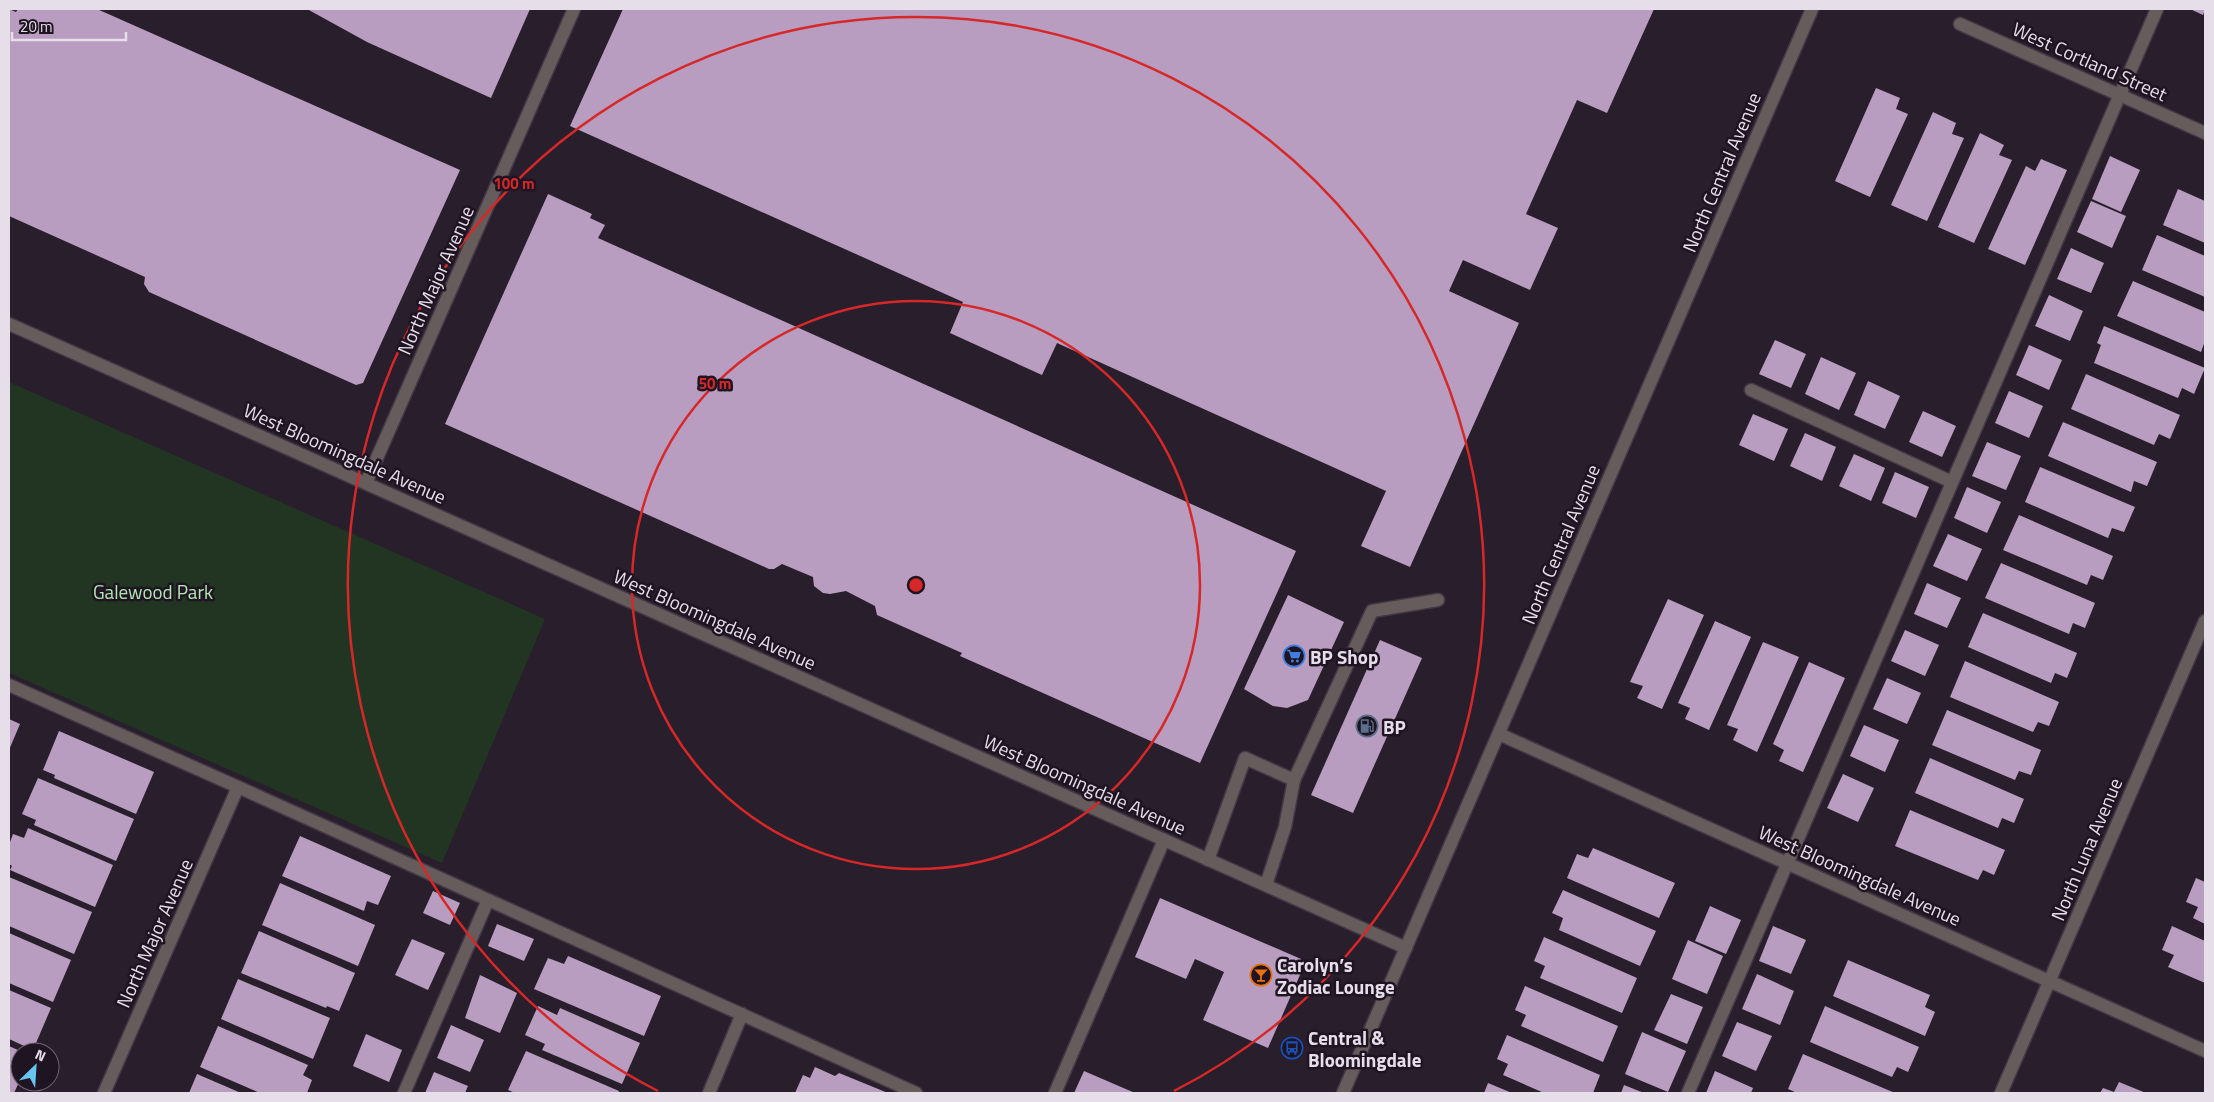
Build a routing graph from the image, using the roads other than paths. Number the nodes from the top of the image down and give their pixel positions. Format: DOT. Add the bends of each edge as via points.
graph roads {
  1 [pos="574,9"];
  2 [pos="1812,9"];
  3 [pos="2157,9"];
  4 [pos="1960,24"];
  5 [pos="2119,95"];
  6 [pos="2205,133"];
  7 [pos="9,324"];
  8 [pos="1751,390"];
  9 [pos="1952,482"];
  10 [pos="366,483"];
  11 [pos="1438,600"];
  12 [pos="2205,620"];
  13 [pos="9,685"];
  14 [pos="1499,734"];
  15 [pos="1294,780"];
  16 [pos="238,787"];
  17 [pos="1164,840"];
  18 [pos="1208,860"];
  19 [pos="1787,863"];
  20 [pos="1266,886"];
  21 [pos="488,900"];
  22 [pos="1406,948"];
  23 [pos="2049,981"];
  24 [pos="742,1014"];
  25 [pos="2205,1051"];
  26 [pos="104,1093"];
  27 [pos="404,1093"];
  28 [pos="709,1093"];
  29 [pos="916,1093"];
  30 [pos="1055,1093"];
  31 [pos="1343,1093"];
  32 [pos="1688,1093"];
  33 [pos="2000,1093"];
  1 -- 10 [label="street, North Major Avenue"];
  2 -- 14 [label="street, North Central Avenue"];
  3 -- 5 [label="street"];
  4 -- 5 [label="street, West Cortland Street"];
  5 -- 6 [label="street, West Cortland Street"];
  5 -- 9 [label="street"];
  7 -- 10 [label="street, West Bloomingdale Avenue"];
  8 -- 9 [label="street"];
  9 -- 19 [label="street"];
  10 -- 17 [label="street, West Bloomingdale Avenue"];
  11 -- 15 [label="street" via="1372,611"];
  12 -- 23 [label="street, North Luna Avenue"];
  13 -- 16 [label="street"];
  14 -- 19 [label="street, West Bloomingdale Avenue"];
  14 -- 22 [label="street, North Central Avenue"];
  15 -- 18 [label="street" via="1245,758"];
  15 -- 20 [label="street" via="1285,828"];
  16 -- 21 [label="street"];
  16 -- 26 [label="street, North Major Avenue"];
  17 -- 18 [label="street, West Bloomingdale Avenue"];
  17 -- 30 [label="street"];
  18 -- 20 [label="street, West Bloomingdale Avenue"];
  19 -- 23 [label="street, West Bloomingdale Avenue"];
  19 -- 32 [label="street"];
  20 -- 22 [label="street, West Bloomingdale Avenue"];
  21 -- 24 [label="street"];
  21 -- 27 [label="street"];
  22 -- 31 [label="street, North Central Avenue"];
  23 -- 25 [label="street, West Bloomingdale Avenue"];
  23 -- 33 [label="street, North Luna Avenue"];
  24 -- 28 [label="street"];
  24 -- 29 [label="street"];
}
